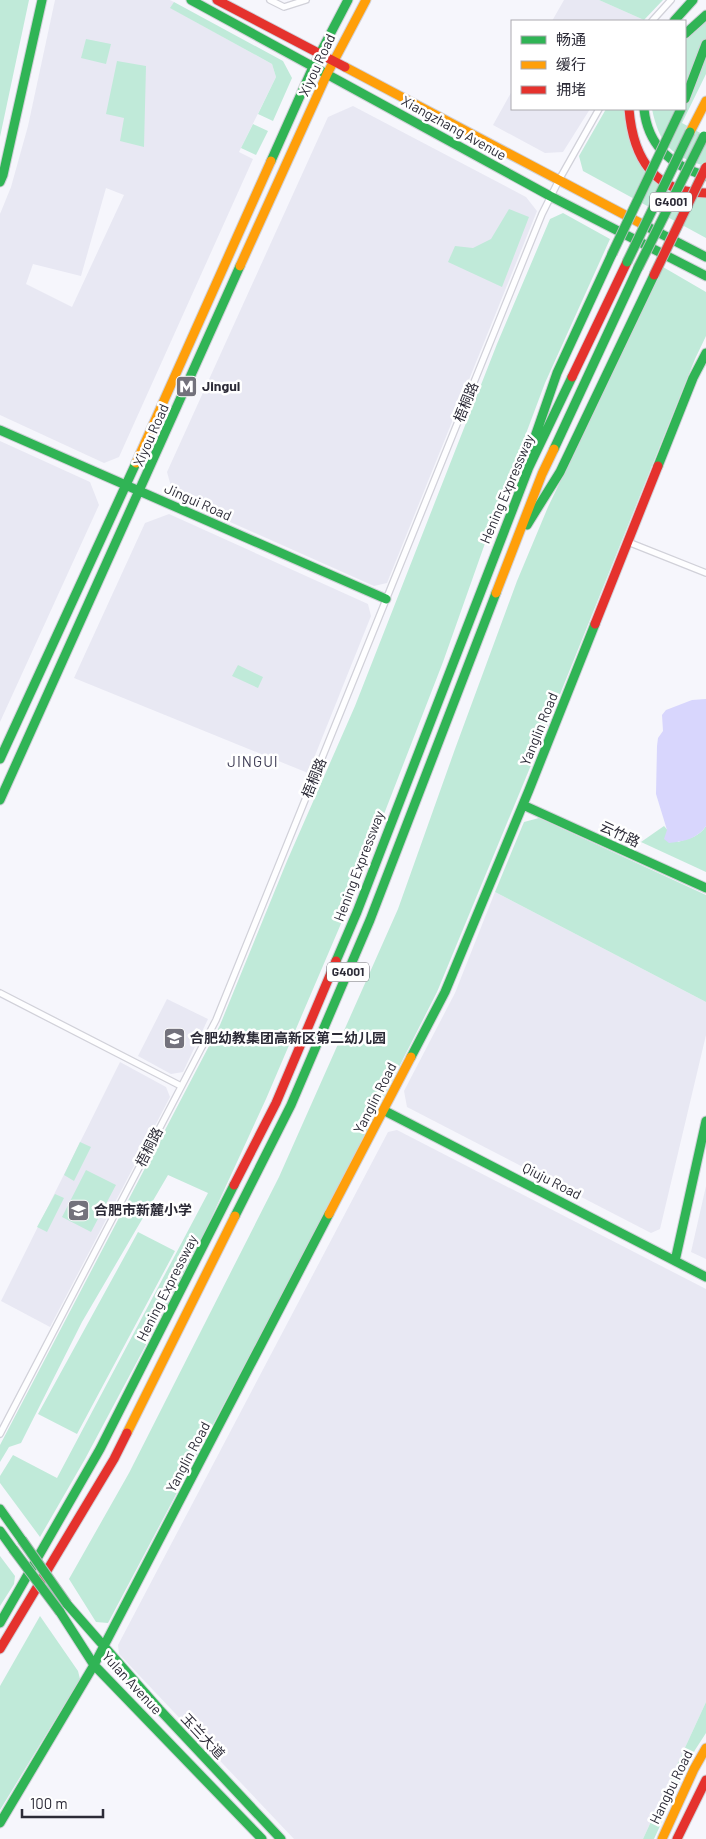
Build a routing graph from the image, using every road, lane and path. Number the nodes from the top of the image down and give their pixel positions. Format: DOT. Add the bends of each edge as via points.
graph roads {
  1 [pos="42,0"];
  2 [pos="191,0"];
  3 [pos="217,0"];
  4 [pos="270,0"];
  5 [pos="306,0"];
  6 [pos="348,0"];
  7 [pos="366,0"];
  8 [pos="671,0"];
  9 [pos="693,0"];
  10 [pos="706,15"];
  11 [pos="653,20"];
  12 [pos="675,20"];
  13 [pos="686,33"];
  14 [pos="706,44"];
  15 [pos="320,54"];
  16 [pos="334,62"];
  17 [pos="313,67"];
  18 [pos="327,74"];
  19 [pos="686,96"];
  20 [pos="706,101"];
  21 [pos="598,110"];
  22 [pos="630,110"];
  23 [pos="644,110"];
  24 [pos="681,110"];
  25 [pos="705,134"];
  26 [pos="706,167"];
  27 [pos="706,176"];
  28 [pos="559,180"];
  29 [pos="0,182"];
  30 [pos="706,193"];
  31 [pos="550,196"];
  32 [pos="671,239"];
  33 [pos="706,257"];
  34 [pos="706,276"];
  35 [pos="706,353"];
  36 [pos="0,430"];
  37 [pos="126,485"];
  38 [pos="140,492"];
  39 [pos="502,538"];
  40 [pos="628,542"];
  41 [pos="514,545"];
  42 [pos="706,573"];
  43 [pos="386,600"];
  44 [pos="0,759"];
  45 [pos="0,800"];
  46 [pos="523,805"];
  47 [pos="706,888"];
  48 [pos="0,993"];
  49 [pos="181,1086"];
  50 [pos="385,1110"];
  51 [pos="706,1121"];
  52 [pos="675,1260"];
  53 [pos="706,1277"];
  54 [pos="0,1434"];
  55 [pos="0,1509"];
  56 [pos="0,1531"];
  57 [pos="0,1623"];
  58 [pos="104,1646"];
  59 [pos="0,1649"];
  60 [pos="94,1665"];
  61 [pos="706,1748"];
  62 [pos="706,1780"];
  63 [pos="0,1823"];
  64 [pos="262,1839"];
  65 [pos="281,1839"];
  66 [pos="662,1839"];
  67 [pos="677,1839"];
  1 -- 29 [label="main road"];
  2 -- 17 [label="main road, Xiangzhang Avenue"];
  3 -- 15 [label="main road, Xiangzhang Avenue"];
  4 -- 5 [label="street" via="284,7"];
  6 -- 15 [label="main road, Xiyou Road"];
  7 -- 16 [label="main road, Xiyou Road"];
  8 -- 11 [label="street"];
  9 -- 12 [label="main road"];
  10 -- 13 [label="main road"];
  14 -- 19 [label="main road"];
  15 -- 16 [label="main road, Xiangzhang Avenue"];
  15 -- 17 [label="main road, Xiyou Road"];
  16 -- 18 [label="main road, Xiyou Road"];
  16 -- 28 [label="main road, Xiangzhang Avenue"];
  17 -- 18 [label="main road, Xiangzhang Avenue"];
  17 -- 37 [label="main road, Xiyou Road"];
  18 -- 31 [label="main road, Xiangzhang Avenue"];
  18 -- 38 [label="main road, Xiyou Road"];
  20 -- 39 [label="main road, Hening Expressway / G4001, bridge" via="529,467"];
  21 -- 28 [label="street, 梧桐路"];
  22 -- 30 [label="main road" via="635,143 654,177 663,185 680,191"];
  23 -- 27 [label="main road" via="651,135 665,157 680,167"];
  24 -- 39 [label="main road, bridge" via="557,373"];
  25 -- 41 [label="main road, Hening Expressway / G4001, bridge" via="542,474"];
  26 -- 32 [label="main road, bridge"];
  28 -- 31 [label="street, 梧桐路"];
  28 -- 32 [label="main road, Xiangzhang Avenue"];
  31 -- 34 [label="main road, Xiangzhang Avenue"];
  31 -- 43 [label="street, 梧桐路"];
  32 -- 33 [label="main road, Xiangzhang Avenue"];
  32 -- 41 [label="main road, bridge" via="560,472"];
  35 -- 40 [label="main road, Yanglin Road"];
  36 -- 37 [label="main road, Jingui Road"];
  37 -- 38 [label="main road, Jingui Road"];
  37 -- 44 [label="main road, Xiyou Road"];
  38 -- 43 [label="main road, Jingui Road"];
  38 -- 45 [label="main road, Xiyou Road"];
  39 -- 57 [label="main road, Hening Expressway / G4001" via="357,912 276,1103 100,1450"];
  40 -- 42 [label="street"];
  40 -- 46 [label="main road, Yanglin Road"];
  41 -- 59 [label="main road, Hening Expressway / G4001" via="370,920 291,1105 114,1459"];
  43 -- 49 [label="street, 梧桐路" via="216,1020"];
  46 -- 47 [label="main road, 云竹路"];
  46 -- 50 [label="main road, Yanglin Road" via="445,992"];
  48 -- 49 [label="street"];
  49 -- 54 [label="street, 梧桐路"];
  50 -- 52 [label="main road, Qiuju Road"];
  50 -- 58 [label="main road, Yanglin Road"];
  51 -- 52 [label="main road"];
  52 -- 53 [label="main road, Qiuju Road"];
  55 -- 58 [label="main road, 玉兰大道, bridge" via="68,1604"];
  56 -- 60 [label="main road, Yulan Avenue, bridge" via="60,1612"];
  58 -- 60 [label="main road, Yanglin Road"];
  58 -- 65 [label="main road, 玉兰大道"];
  60 -- 63 [label="main road, Yanglin Road"];
  60 -- 64 [label="main road, Yulan Avenue"];
  61 -- 66 [label="main road, Hangbu Road"];
  62 -- 67 [label="main road, Hangbu Road"];
}
